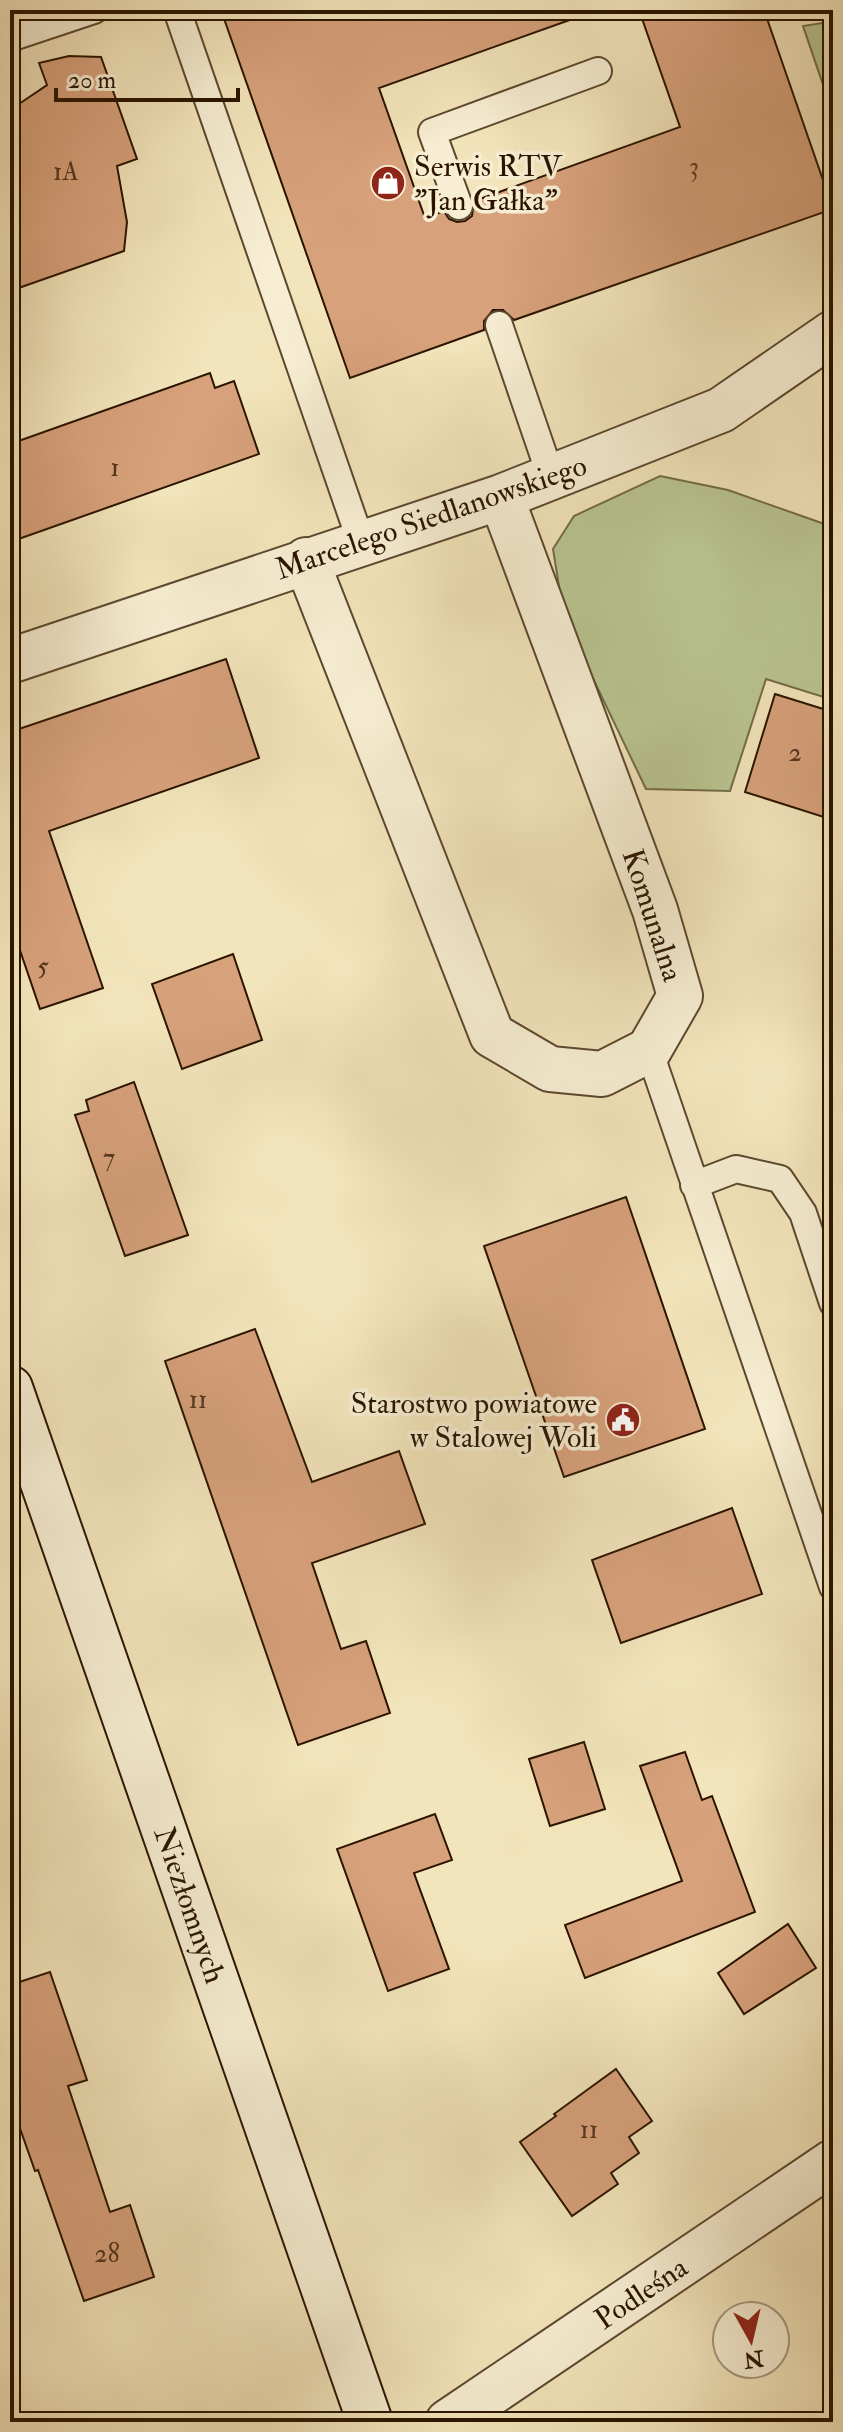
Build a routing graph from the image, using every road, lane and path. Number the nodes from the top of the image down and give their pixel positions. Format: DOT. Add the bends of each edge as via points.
graph roads {
  1 [pos="94,10"];
  2 [pos="177,10"];
  3 [pos="10,38"];
  4 [pos="598,71"];
  5 [pos="459,206"];
  6 [pos="499,325"];
  7 [pos="833,333"];
  8 [pos="551,477"];
  9 [pos="501,497"];
  10 [pos="361,542"];
  11 [pos="306,560"];
  12 [pos="10,661"];
  13 [pos="649,1050"];
  14 [pos="694,1185"];
  15 [pos="833,1303"];
  16 [pos="10,1388"];
  17 [pos="833,1587"];
  18 [pos="833,2162"];
  19 [pos="370,2422"];
  20 [pos="448,2422"];
  1 -- 3 [label="lane"];
  2 -- 10 [label="lane"];
  4 -- 5 [label="lane" via="432,132"];
  6 -- 8 [label="lane"];
  7 -- 8 [label="street, Marcelego Siedlanowskiego" via="721,410"];
  8 -- 9 [label="street, Marcelego Siedlanowskiego"];
  9 -- 10 [label="street, Marcelego Siedlanowskiego"];
  9 -- 13 [label="street, Komunalna" via="655,910 680,996"];
  10 -- 11 [label="street, Marcelego Siedlanowskiego"];
  11 -- 12 [label="street, Marcelego Siedlanowskiego"];
  11 -- 13 [label="street" via="492,1035 550,1069 602,1074"];
  13 -- 14 [label="lane"];
  14 -- 15 [label="lane" via="736,1169 780,1179 803,1213"];
  14 -- 17 [label="lane"];
  16 -- 19 [label="street, Niezłomnych"];
  18 -- 20 [label="street, Podleśna"];
}
